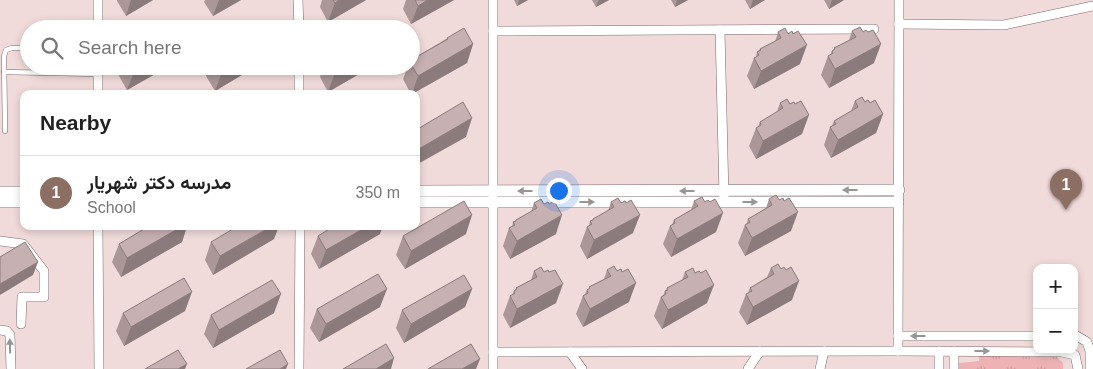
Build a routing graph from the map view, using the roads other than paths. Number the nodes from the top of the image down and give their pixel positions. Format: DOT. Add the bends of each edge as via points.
graph roads {
  1 [pos="98,0"];
  2 [pos="298,0"];
  3 [pos="493,0"];
  4 [pos="899,0"];
  5 [pos="1093,6"];
  6 [pos="98,20"];
  7 [pos="299,20"];
  8 [pos="899,24"];
  9 [pos="874,29"];
  10 [pos="720,30"];
  11 [pos="493,31"];
  12 [pos="20,48"];
  13 [pos="4,72"];
  14 [pos="20,72"];
  15 [pos="98,75"];
  16 [pos="299,75"];
  17 [pos="98,90"];
  18 [pos="299,90"];
  19 [pos="5,131"];
  20 [pos="898,190"];
  21 [pos="420,191"];
  22 [pos="0,192"];
  23 [pos="20,192"];
  24 [pos="724,196"];
  25 [pos="493,197"];
  26 [pos="0,202"];
  27 [pos="20,202"];
  28 [pos="420,202"];
  29 [pos="898,202"];
  30 [pos="98,230"];
  31 [pos="300,230"];
  32 [pos="0,241"];
  33 [pos="21,324"];
  34 [pos="0,330"];
  35 [pos="898,336"];
  36 [pos="1033,336"];
  37 [pos="1078,337"];
  38 [pos="1087,342"];
  39 [pos="898,350"];
  40 [pos="760,351"];
  41 [pos="824,351"];
  42 [pos="939,351"];
  43 [pos="954,351"];
  44 [pos="493,352"];
  45 [pos="570,352"];
  46 [pos="1075,355"];
  47 [pos="11,369"];
  48 [pos="98,369"];
  49 [pos="299,369"];
  50 [pos="493,369"];
  51 [pos="582,369"];
  52 [pos="748,369"];
  53 [pos="820,369"];
  54 [pos="939,369"];
  55 [pos="954,369"];
  56 [pos="1078,369"];
  57 [pos="1090,369"];
  1 -- 6 [label="street"];
  2 -- 7 [label="street"];
  3 -- 11 [label="street"];
  4 -- 8 [label="street"];
  5 -- 8 [label="street" via="1004,25"];
  8 -- 20 [label="street"];
  9 -- 10 [label="street"];
  10 -- 11 [label="street"];
  10 -- 24 [label="street"];
  11 -- 25 [label="street"];
  12 -- 13 [label="lane" via="6,50"];
  13 -- 14 [label="lane"];
  13 -- 19 [label="lane"];
  15 -- 17 [label="street"];
  16 -- 18 [label="street"];
  20 -- 24 [label="street, one-way"];
  20 -- 29 [label="street"];
  21 -- 25 [label="street"];
  22 -- 23 [label="street"];
  24 -- 25 [label="street"];
  24 -- 29 [label="street, one-way"];
  25 -- 28 [label="street"];
  25 -- 44 [label="street"];
  26 -- 27 [label="street"];
  29 -- 35 [label="street"];
  30 -- 48 [label="street"];
  31 -- 49 [label="street"];
  32 -- 33 [label="street" via="23,244 44,271 44,297 22,297"];
  47 -- 34 [label="street, one-way" via="10,335"];
  36 -- 35 [label="street, one-way"];
  35 -- 39 [label="street"];
  37 -- 38 [label="street"];
  38 -- 46 [label="street"];
  38 -- 57 [label="street"];
  39 -- 41 [label="street"];
  39 -- 42 [label="street"];
  40 -- 41 [label="street"];
  40 -- 45 [label="street"];
  40 -- 52 [label="street"];
  41 -- 53 [label="street"];
  42 -- 43 [label="street"];
  42 -- 54 [label="street"];
  43 -- 46 [label="street, one-way" via="1062,352"];
  43 -- 55 [label="street"];
  44 -- 45 [label="street"];
  44 -- 50 [label="street"];
  45 -- 51 [label="street"];
  46 -- 56 [label="street"];
}
